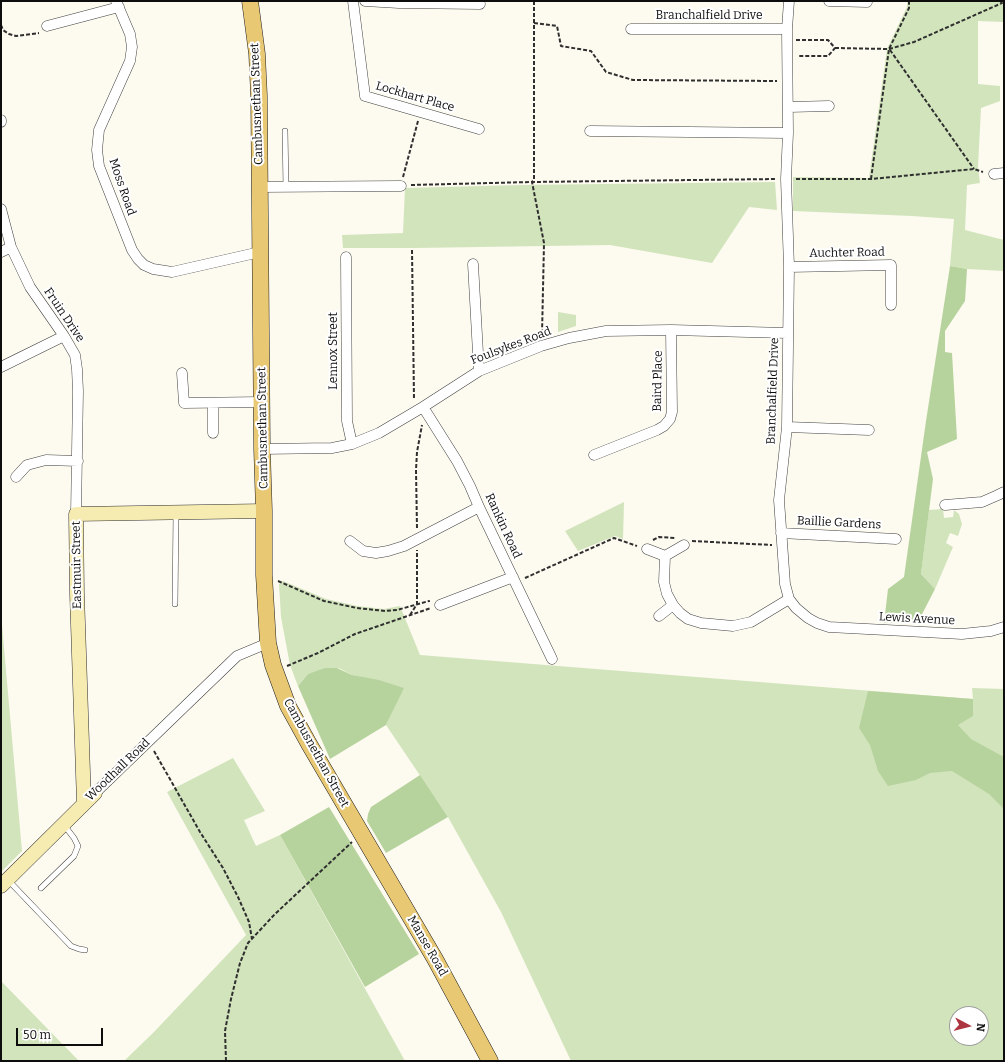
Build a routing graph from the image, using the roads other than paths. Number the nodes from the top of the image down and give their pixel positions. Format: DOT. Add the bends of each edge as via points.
graph roads {
  1 [pos="250,1"];
  2 [pos="353,1"];
  3 [pos="365,1"];
  4 [pos="789,1"];
  5 [pos="829,1"];
  6 [pos="867,2"];
  7 [pos="118,4"];
  8 [pos="480,4"];
  9 [pos="48,26"];
  10 [pos="787,29"];
  11 [pos="631,30"];
  12 [pos="829,106"];
  13 [pos="789,107"];
  14 [pos="479,129"];
  15 [pos="285,131"];
  16 [pos="590,131"];
  17 [pos="788,134"];
  18 [pos="401,186"];
  19 [pos="259,187"];
  20 [pos="286,187"];
  21 [pos="1,209"];
  22 [pos="11,247"];
  23 [pos="1,252"];
  24 [pos="260,252"];
  25 [pos="346,257"];
  26 [pos="474,264"];
  27 [pos="789,267"];
  28 [pos="891,305"];
  29 [pos="671,330"];
  30 [pos="787,333"];
  31 [pos="64,336"];
  32 [pos="1,366"];
  33 [pos="479,371"];
  34 [pos="182,373"];
  35 [pos="262,402"];
  36 [pos="213,403"];
  37 [pos="421,410"];
  38 [pos="787,427"];
  39 [pos="870,430"];
  40 [pos="213,433"];
  41 [pos="352,444"];
  42 [pos="262,449"];
  43 [pos="594,455"];
  44 [pos="78,462"];
  45 [pos="16,477"];
  46 [pos="1004,492"];
  47 [pos="945,505"];
  48 [pos="479,507"];
  49 [pos="264,511"];
  50 [pos="176,513"];
  51 [pos="76,514"];
  52 [pos="781,533"];
  53 [pos="896,540"];
  54 [pos="350,541"];
  55 [pos="685,541"];
  56 [pos="648,545"];
  57 [pos="665,556"];
  58 [pos="514,580"];
  59 [pos="789,599"];
  60 [pos="175,604"];
  61 [pos="673,605"];
  62 [pos="436,607"];
  63 [pos="659,616"];
  64 [pos="1004,627"];
  65 [pos="268,643"];
  66 [pos="552,659"];
  67 [pos="95,793"];
  68 [pos="84,803"];
  69 [pos="63,824"];
  70 [pos="361,832"];
  71 [pos="4,883"];
  72 [pos="41,888"];
  73 [pos="85,950"];
  74 [pos="490,1061"];
  1 -- 19 [label="main road, Cambusnethan Street" via="257,54"];
  2 -- 14 [label="street, Lockhart Place" via="365,96"];
  3 -- 8 [label="street"];
  4 -- 10 [label="street, Branchalfield Drive"];
  5 -- 6 [label="street"];
  7 -- 9 [label="street"];
  7 -- 24 [label="street, Moss Road" via="130,34 130,61 99,130 97,150 99,166 132,250 144,265 172,272"];
  10 -- 11 [label="street, Branchalfield Drive"];
  10 -- 13 [label="street, Branchalfield Drive"];
  12 -- 13 [label="street"];
  13 -- 17 [label="street, Branchalfield Drive"];
  15 -- 20 [label="lane"];
  16 -- 17 [label="street"];
  17 -- 27 [label="street, Branchalfield Drive" via="786,179"];
  18 -- 20 [label="street"];
  19 -- 20 [label="street"];
  19 -- 24 [label="main road, Cambusnethan Street"];
  21 -- 22 [label="street, Fruin Drive"];
  22 -- 23 [label="street"];
  22 -- 31 [label="street, Fruin Drive" via="30,287"];
  24 -- 35 [label="main road, Cambusnethan Street"];
  25 -- 41 [label="street, Lennox Street" via="347,421"];
  26 -- 33 [label="street"];
  27 -- 28 [label="street, Auchter Road" via="891,265"];
  27 -- 30 [label="street, Branchalfield Drive"];
  29 -- 30 [label="street, Foulsykes Road"];
  29 -- 33 [label="street, Foulsykes Road" via="606,331 569,338 541,346"];
  29 -- 43 [label="street, Baird Place" via="670,419 657,430"];
  30 -- 38 [label="street, Branchalfield Drive"];
  31 -- 32 [label="street"];
  31 -- 44 [label="street, Fruin Drive" via="75,355 77,369"];
  33 -- 37 [label="street, Foulsykes Road"];
  34 -- 36 [label="street" via="184,403"];
  35 -- 36 [label="street"];
  35 -- 42 [label="main road, Cambusnethan Street"];
  36 -- 40 [label="street"];
  37 -- 41 [label="street, Foulsykes Road" via="379,433"];
  37 -- 48 [label="street, Rankin Road" via="457,461"];
  38 -- 39 [label="street"];
  38 -- 52 [label="street, Branchalfield Drive" via="779,500"];
  41 -- 42 [label="street, Foulsykes Road" via="332,448"];
  42 -- 49 [label="main road, Cambusnethan Street"];
  44 -- 45 [label="street" via="46,460 27,465"];
  44 -- 51 [label="street, Fruin Drive"];
  46 -- 47 [label="street" via="982,502"];
  48 -- 54 [label="street" via="396,549 376,553 363,551"];
  48 -- 58 [label="street, Rankin Road"];
  49 -- 50 [label="street, Eastmuir Street"];
  49 -- 65 [label="main road, Cambusnethan Street"];
  50 -- 51 [label="street, Eastmuir Street"];
  50 -- 60 [label="lane"];
  51 -- 68 [label="street, Eastmuir Street"];
  52 -- 53 [label="street, Baillie Gardens"];
  52 -- 59 [label="street, Branchalfield Drive" via="785,584"];
  55 -- 57 [label="street"];
  56 -- 57 [label="street"];
  57 -- 61 [label="street" via="664,582"];
  58 -- 62 [label="street"];
  58 -- 66 [label="street, Rankin Road"];
  59 -- 61 [label="street" via="750,622 733,626 688,619"];
  59 -- 64 [label="street, Lewis Avenue" via="808,618 829,627 962,634"];
  61 -- 63 [label="street"];
  65 -- 67 [label="street, Woodhall Road" via="237,656"];
  65 -- 70 [label="main road, Cambusnethan Street" via="288,706"];
  67 -- 68 [label="street, Woodhall Road"];
  68 -- 69 [label="street, Woodhall Road"];
  69 -- 71 [label="street, Woodhall Road"];
  69 -- 72 [label="lane" via="78,846 74,856"];
  70 -- 74 [label="main road, Manse Road" via="435,959"];
  71 -- 73 [label="lane" via="71,946"];
}
